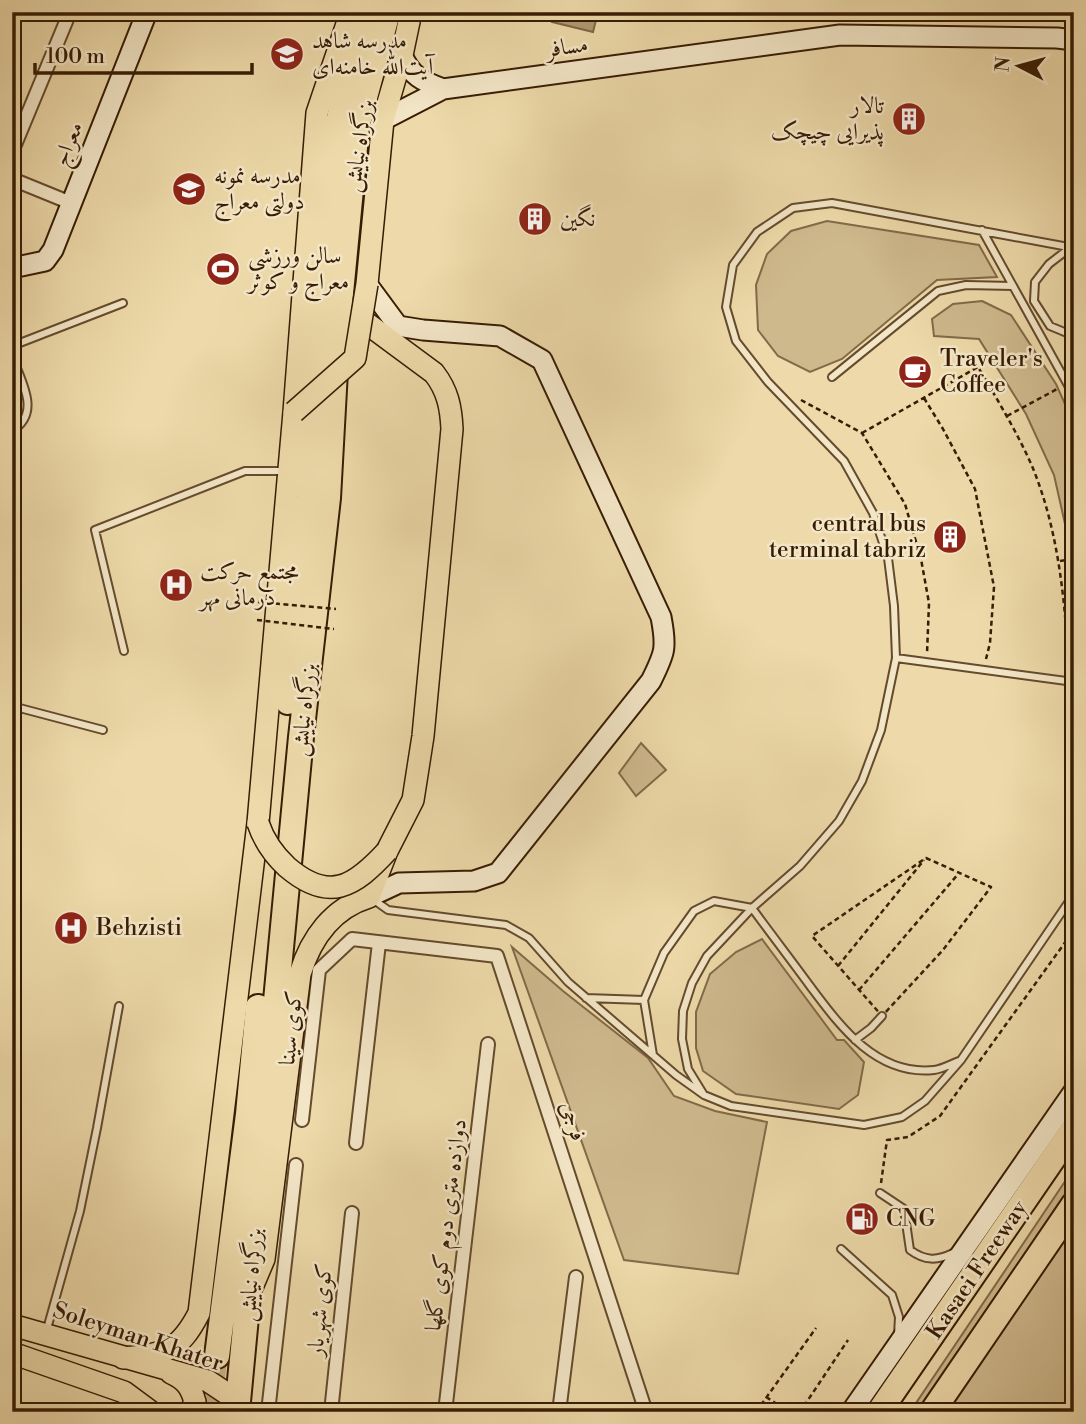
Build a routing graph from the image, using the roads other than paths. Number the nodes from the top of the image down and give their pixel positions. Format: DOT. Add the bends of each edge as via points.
graph roads {
  1 [pos="69,12"];
  2 [pos="147,12"];
  3 [pos="351,12"];
  4 [pos="365,12"];
  5 [pos="388,12"];
  6 [pos="411,12"];
  7 [pos="1074,40"];
  8 [pos="402,55"];
  9 [pos="443,89"];
  10 [pos="383,120"];
  11 [pos="12,152"];
  12 [pos="12,179"];
  13 [pos="71,204"];
  14 [pos="982,230"];
  15 [pos="1072,247"];
  16 [pos="12,268"];
  17 [pos="367,284"];
  18 [pos="1013,286"];
  19 [pos="123,303"];
  20 [pos="361,319"];
  21 [pos="1074,336"];
  22 [pos="12,345"];
  23 [pos="12,356"];
  24 [pos="832,377"];
  25 [pos="1074,396"];
  26 [pos="294,412"];
  27 [pos="12,431"];
  28 [pos="289,471"];
  29 [pos="124,651"];
  30 [pos="896,658"];
  31 [pos="1072,682"];
  32 [pos="12,706"];
  33 [pos="103,730"];
  34 [pos="258,823"];
  35 [pos="387,851"];
  36 [pos="1074,894"];
  37 [pos="369,897"];
  38 [pos="752,908"];
  39 [pos="379,943"];
  40 [pos="586,998"];
  41 [pos="644,1000"];
  42 [pos="119,1006"];
  43 [pos="881,1016"];
  44 [pos="855,1040"];
  45 [pos="488,1044"];
  46 [pos="653,1055"];
  47 [pos="961,1060"];
  48 [pos="1074,1091"];
  49 [pos="704,1095"];
  50 [pos="302,1120"];
  51 [pos="1074,1128"];
  52 [pos="356,1143"];
  53 [pos="296,1165"];
  54 [pos="880,1193"];
  55 [pos="1074,1204"];
  56 [pos="352,1213"];
  57 [pos="967,1246"];
  58 [pos="841,1249"];
  59 [pos="576,1277"];
  60 [pos="250,1293"];
  61 [pos="12,1325"];
  62 [pos="45,1335"];
  63 [pos="897,1345"];
  64 [pos="12,1353"];
  65 [pos="217,1356"];
  66 [pos="123,1358"];
  67 [pos="163,1369"];
  68 [pos="124,1392"];
  69 [pos="139,1412"];
  70 [pos="151,1412"];
  71 [pos="190,1412"];
  72 [pos="237,1412"];
  73 [pos="268,1412"];
  74 [pos="331,1412"];
  75 [pos="445,1412"];
  76 [pos="559,1412"];
  77 [pos="646,1412"];
  78 [pos="851,1412"];
  79 [pos="879,1412"];
  80 [pos="932,1412"];
  1 -- 11 [label="street"];
  2 -- 13 [label="street, معراج"];
  3 -- 26 [label="main road, بزرگراه نیایش" via="317,113"];
  4 -- 65 [label="highway, بزرگراه نیایش" via="338,122 248,1114"];
  5 -- 60 [label="highway, بزرگراه نیایش" via="358,127 337,335 328,499 298,764"];
  6 -- 8 [label="main road"];
  7 -- 9 [label="street, مسافر" via="840,35"];
  8 -- 9 [label="street" via="416,79"];
  8 -- 10 [label="main road"];
  9 -- 10 [label="street"];
  10 -- 17 [label="main road"];
  12 -- 13 [label="street"];
  13 -- 16 [label="street, معراج" via="45,261"];
  14 -- 15 [label="lane"];
  14 -- 18 [label="lane"];
  14 -- 30 [label="lane" via="832,203 793,208 757,232 733,265 726,307 736,341 768,382 844,461 873,513 888,558"];
  15 -- 21 [label="lane" via="1035,282 1034,300 1050,326"];
  17 -- 20 [label="main road, bridge"];
  17 -- 37 [label="street" via="398,326 500,336 542,360 661,617 666,642 651,681 498,873 474,881 399,883"];
  18 -- 24 [label="lane" via="966,285 938,291"];
  18 -- 25 [label="lane"];
  19 -- 22 [label="lane"];
  20 -- 26 [label="main road, bridge" via="355,358"];
  20 -- 35 [label="main road" via="434,373 451,404 423,736 413,800"];
  23 -- 27 [label="lane" via="28,399 25,419"];
  26 -- 28 [label="main road, بزرگراه نیایش"];
  28 -- 29 [label="lane" via="246,471 95,530"];
  28 -- 34 [label="main road, بزرگراه نیایش"];
  30 -- 31 [label="lane"];
  30 -- 38 [label="lane" via="881,730 862,781 839,821 800,866"];
  32 -- 33 [label="lane"];
  34 -- 35 [label="main road, bridge" via="264,841 282,862 321,888 342,886 366,874"];
  34 -- 66 [label="main road, بزرگراه نیایش" via="199,1313 180,1343 147,1356"];
  35 -- 37 [label="main road"];
  36 -- 47 [label="lane"];
  37 -- 40 [label="lane" via="388,910 506,925 529,938"];
  37 -- 60 [label="main road" via="352,902 328,922 307,949 264,1259"];
  38 -- 41 [label="lane" via="714,901 694,911 664,953"];
  38 -- 44 [label="lane"];
  38 -- 49 [label="lane" via="707,956 683,1011 688,1069"];
  39 -- 50 [label="street, کوی سینا" via="352,939 319,970"];
  39 -- 52 [label="street"];
  39 -- 77 [label="street, فرجی" via="497,956"];
  40 -- 41 [label="lane"];
  40 -- 46 [label="lane"];
  41 -- 46 [label="lane"];
  42 -- 62 [label="lane" via="80,1211"];
  43 -- 44 [label="lane"];
  44 -- 47 [label="lane" via="887,1062 910,1069 934,1070"];
  45 -- 75 [label="street, دوازده متری دوم کوی گلها"];
  46 -- 49 [label="lane"];
  47 -- 49 [label="lane" via="925,1101 902,1117 864,1125 732,1105"];
  48 -- 57 [label="street"];
  51 -- 79 [label="highway, Kasaei Freeway"];
  53 -- 73 [label="street"];
  54 -- 57 [label="lane" via="904,1209 910,1250 922,1258 943,1258"];
  55 -- 80 [label="highway, Kasaei Freeway"];
  56 -- 74 [label="street, کوی شهریار"];
  57 -- 63 [label="street"];
  58 -- 63 [label="lane" via="892,1295 899,1317"];
  59 -- 76 [label="street"];
  60 -- 72 [label="highway, بزرگراه نیایش"];
  61 -- 62 [label="main road, Soleyman Khater"];
  62 -- 66 [label="main road, Soleyman Khater"];
  63 -- 78 [label="street"];
  64 -- 68 [label="main road"];
  66 -- 67 [label="main road, Soleyman Khater"];
  67 -- 71 [label="main road" via="187,1382 195,1402"];
  67 -- 72 [label="main road, Soleyman Khater" via="221,1388"];
  68 -- 69 [label="main road"];
  68 -- 70 [label="main road"];
}
